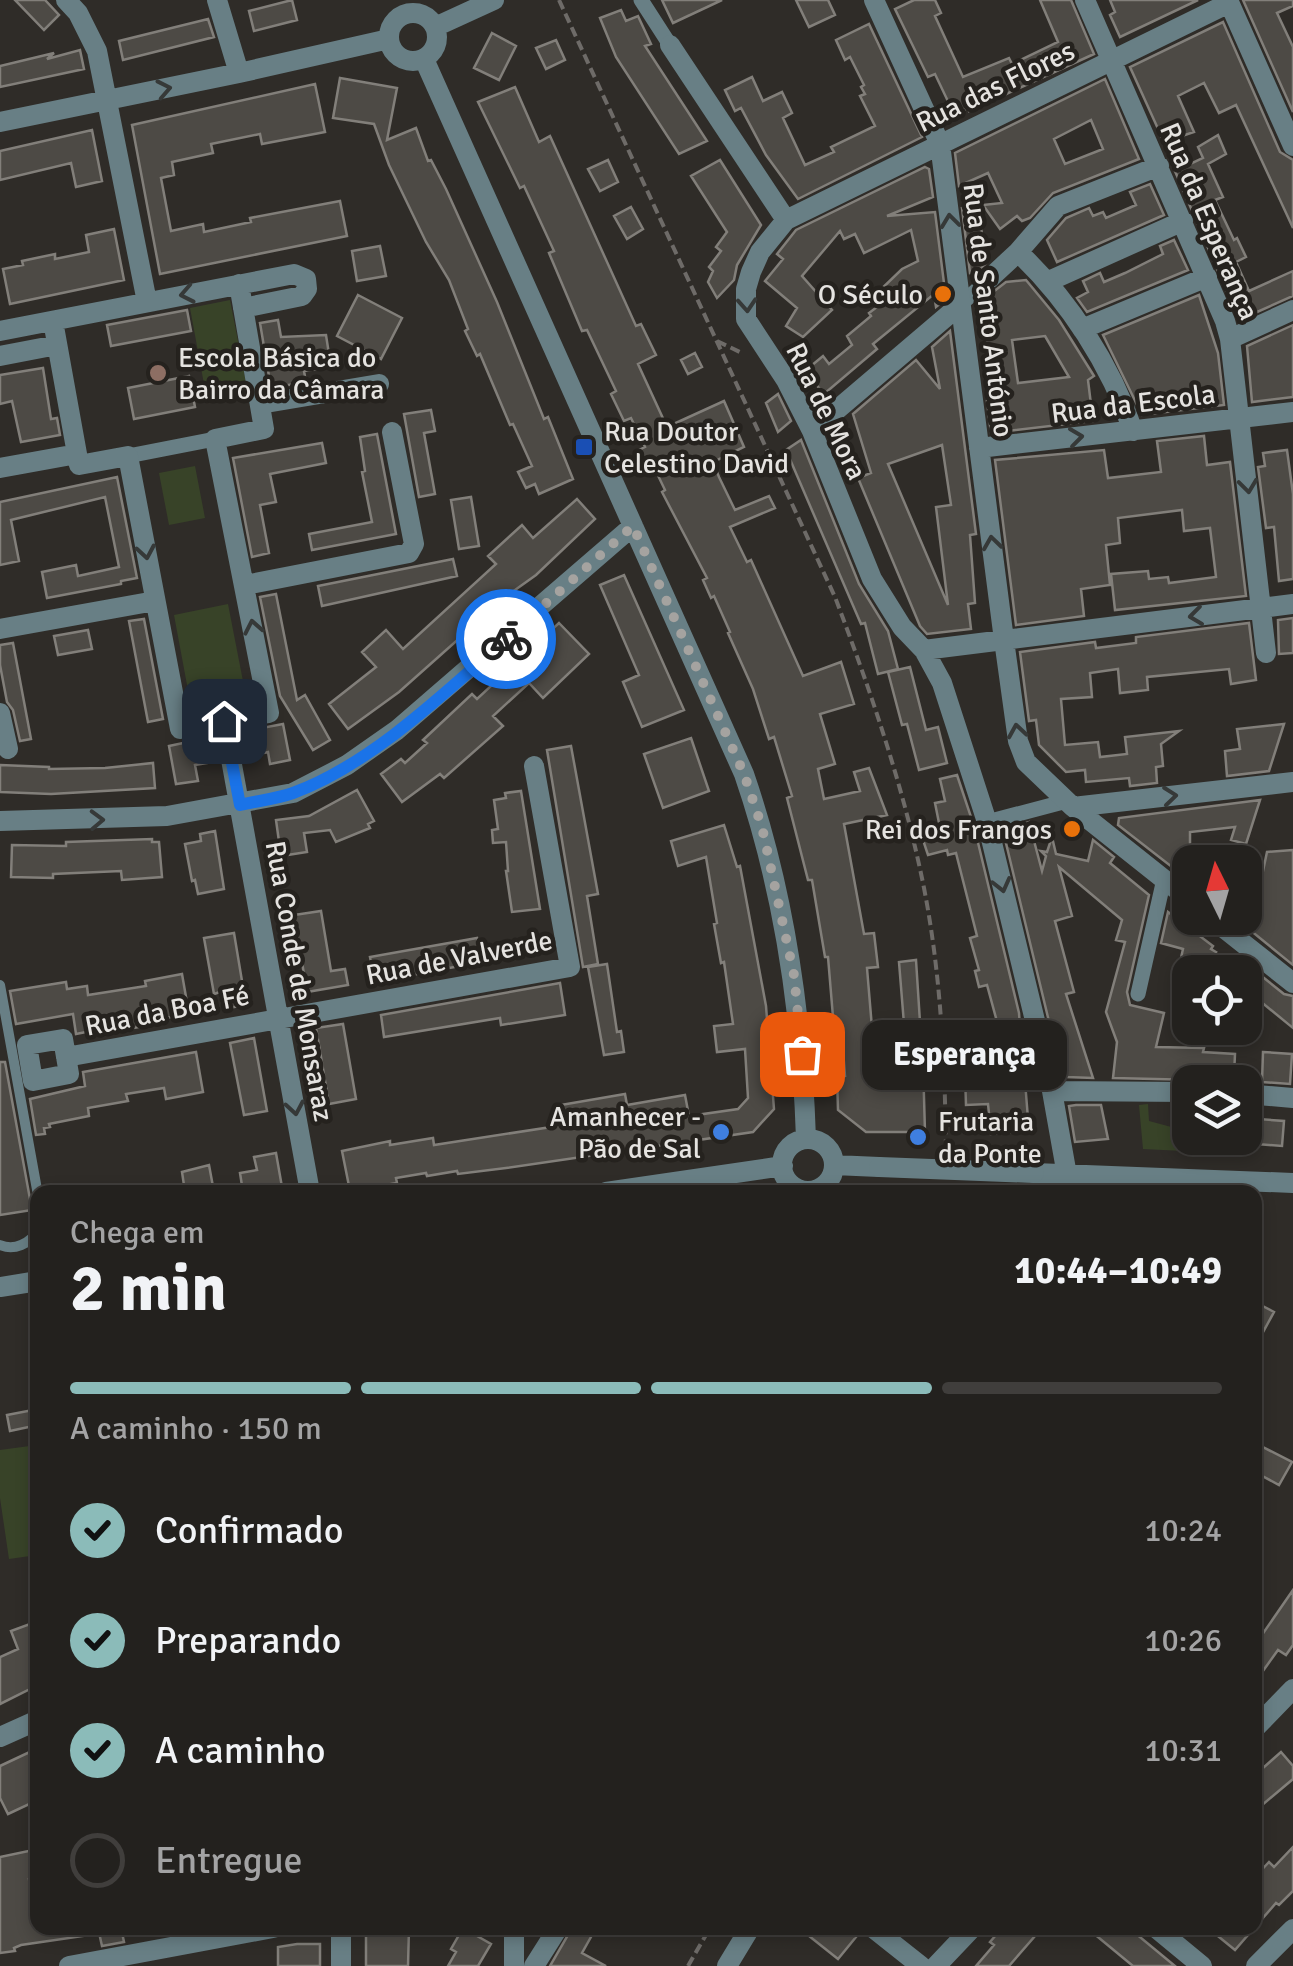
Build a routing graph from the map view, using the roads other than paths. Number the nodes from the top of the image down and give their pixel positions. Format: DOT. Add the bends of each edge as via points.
graph roads {
  1 [pos="66,0"];
  2 [pos="217,0"];
  3 [pos="494,0"];
  4 [pos="641,0"];
  5 [pos="874,0"];
  6 [pos="1085,0"];
  7 [pos="1228,1"];
  8 [pos="397,8"];
  9 [pos="435,26"];
  10 [pos="389,38"];
  11 [pos="670,44"];
  12 [pos="424,59"];
  13 [pos="1110,59"];
  14 [pos="239,74"];
  15 [pos="109,100"];
  16 [pos="0,122"];
  17 [pos="940,144"];
  18 [pos="1293,146"];
  19 [pos="1159,166"];
  20 [pos="786,220"];
  21 [pos="1183,221"];
  22 [pos="1018,252"];
  23 [pos="1207,277"];
  24 [pos="989,279"];
  25 [pos="1049,281"];
  26 [pos="239,284"];
  27 [pos="147,302"];
  28 [pos="960,306"];
  29 [pos="243,308"];
  30 [pos="1293,310"];
  31 [pos="53,320"];
  32 [pos="1082,329"];
  33 [pos="0,331"];
  34 [pos="1230,340"];
  35 [pos="57,345"];
  36 [pos="0,356"];
  37 [pos="379,384"];
  38 [pos="260,404"];
  39 [pos="1293,412"];
  40 [pos="1240,418"];
  41 [pos="1133,430"];
  42 [pos="812,431"];
  43 [pos="392,432"];
  44 [pos="216,438"];
  45 [pos="979,448"];
  46 [pos="77,454"];
  47 [pos="128,456"];
  48 [pos="0,468"];
  49 [pos="633,526"];
  50 [pos="244,585"];
  51 [pos="155,601"];
  52 [pos="1293,604"];
  53 [pos="1262,608"];
  54 [pos="0,629"];
  55 [pos="1004,640"];
  56 [pos="924,650"];
  57 [pos="1266,652"];
  58 [pos="0,713"];
  59 [pos="224,721"];
  60 [pos="8,750"];
  61 [pos="534,766"];
  62 [pos="1293,782"];
  63 [pos="1070,804"];
  64 [pos="240,805"];
  65 [pos="0,821"];
  66 [pos="987,822"];
  67 [pos="1164,880"];
  68 [pos="1172,886"];
  69 [pos="1232,935"];
  70 [pos="1293,984"];
  71 [pos="0,985"];
  72 [pos="1138,994"];
  73 [pos="279,1018"];
  74 [pos="66,1057"];
  75 [pos="1052,1091"];
  76 [pos="1172,1092"];
  77 [pos="1262,1095"];
  78 [pos="1293,1098"];
  79 [pos="806,1139"];
  80 [pos="834,1165"];
  81 [pos="782,1166"];
  82 [pos="1293,1183"];
  83 [pos="1069,1184"];
  84 [pos="36,1185"];
  85 [pos="309,1185"];
  86 [pos="653,1185"];
  87 [pos="793,1185"];
  88 [pos="823,1185"];
  89 [pos="30,1238"];
  90 [pos="0,1245"];
  91 [pos="30,1282"];
  92 [pos="0,1287"];
  93 [pos="1293,1689"];
  94 [pos="1262,1721"];
  95 [pos="30,1724"];
  96 [pos="0,1737"];
  97 [pos="1293,1929"];
  98 [pos="196,1935"];
  99 [pos="342,1935"];
  100 [pos="514,1935"];
  101 [pos="554,1935"];
  102 [pos="746,1935"];
  103 [pos="888,1935"];
  104 [pos="965,1935"];
  105 [pos="1164,1935"];
  106 [pos="69,1966"];
  107 [pos="342,1966"];
  108 [pos="514,1966"];
  109 [pos="534,1966"];
  110 [pos="727,1966"];
  111 [pos="921,1966"];
  112 [pos="936,1966"];
  113 [pos="1202,1966"];
  114 [pos="1256,1966"];
  1 -- 15 [label="street" via="98,52"];
  2 -- 14 [label="street"];
  3 -- 9 [label="street"];
  4 -- 11 [label="street"];
  5 -- 17 [label="street, Rua de Santo António"];
  6 -- 13 [label="street, Rua da Esperança"];
  7 -- 13 [label="street, Rua das Flores"];
  7 -- 18 [label="street"];
  8 -- 9 [label="street"];
  8 -- 10 [label="street"];
  9 -- 12 [label="street" via="436,45"];
  10 -- 12 [label="street" via="405,60"];
  10 -- 14 [label="street"];
  11 -- 20 [label="street"];
  12 -- 49 [label="street"];
  13 -- 17 [label="street, Rua das Flores"];
  13 -- 19 [label="street, Rua da Esperança"];
  15 -- 14 [label="street, one-way"];
  15 -- 16 [label="street"];
  15 -- 27 [label="street"];
  17 -- 20 [label="street, Rua das Flores"];
  28 -- 17 [label="street, Rua de Santo António, one-way"];
  19 -- 21 [label="street, Rua da Esperança"];
  19 -- 22 [label="street" via="1058,206"];
  20 -- 42 [label="street, Rua de Mora, one-way" via="751,272 746,319"];
  21 -- 23 [label="street, Rua da Esperança"];
  21 -- 25 [label="street"];
  22 -- 24 [label="street"];
  22 -- 25 [label="street"];
  23 -- 32 [label="street"];
  23 -- 34 [label="street, Rua da Esperança"];
  24 -- 28 [label="street"];
  25 -- 32 [label="street"];
  26 -- 27 [label="street, one-way"];
  26 -- 29 [label="street"];
  26 -- 29 [label="street" via="294,274 307,284 302,296"];
  27 -- 31 [label="street"];
  28 -- 42 [label="street"];
  28 -- 45 [label="street, Rua de Santo António"];
  29 -- 38 [label="street"];
  30 -- 34 [label="street"];
  31 -- 33 [label="street"];
  31 -- 35 [label="street"];
  32 -- 41 [label="street"];
  34 -- 40 [label="street, Rua da Esperança"];
  35 -- 36 [label="street"];
  35 -- 46 [label="street"];
  37 -- 38 [label="street"];
  38 -- 44 [label="street" via="264,429"];
  39 -- 40 [label="street, Rua da Escola"];
  40 -- 41 [label="street, Rua da Escola"];
  40 -- 53 [label="street, Rua da Esperança, one-way"];
  45 -- 41 [label="street, Rua da Escola, one-way"];
  42 -- 56 [label="street, Rua de Mora" via="872,578"];
  43 -- 50 [label="street" via="414,544 409,553"];
  44 -- 47 [label="street"];
  44 -- 50 [label="street"];
  55 -- 45 [label="street, Rua de Santo António, one-way"];
  46 -- 47 [label="street" via="79,465"];
  46 -- 48 [label="street"];
  47 -- 51 [label="street, one-way"];
  49 -- 64 [label="street" via="398,730 293,793"];
  49 -- 79 [label="street" via="762,827 794,975"];
  59 -- 50 [label="street, one-way" via="270,713"];
  51 -- 54 [label="street"];
  51 -- 59 [label="street" via="180,730"];
  52 -- 53 [label="street"];
  53 -- 55 [label="street, one-way"];
  53 -- 57 [label="street, Rua da Esperança"];
  55 -- 56 [label="street"];
  63 -- 55 [label="street, Rua de Santo António, one-way" via="1020,751"];
  56 -- 66 [label="street, Rua de Mora" via="942,683"];
  58 -- 60 [label="street"];
  59 -- 64 [label="street, Rua Conde de Monsaraz"];
  61 -- 73 [label="street, Rua de Valverde" via="570,966"];
  63 -- 62 [label="street, one-way"];
  63 -- 66 [label="street"];
  63 -- 67 [label="street, Rua de Santo António"];
  65 -- 64 [label="street, one-way" via="168,816"];
  64 -- 73 [label="street, Rua Conde de Monsaraz"];
  66 -- 75 [label="street, Rua de Mora, one-way"];
  67 -- 68 [label="street, Rua de Santo António"];
  67 -- 72 [label="street"];
  69 -- 70 [label="street"];
  71 -- 84 [label="lane"];
  73 -- 74 [label="street, Rua da Boa Fé"];
  73 -- 85 [label="street, Rua Conde de Monsaraz, one-way"];
  75 -- 76 [label="street"];
  75 -- 83 [label="street, Rua de Mora"];
  77 -- 78 [label="street"];
  79 -- 80 [label="street" via="826,1146"];
  79 -- 81 [label="street" via="792,1145"];
  80 -- 83 [label="street, bridge" via="1034,1173"];
  80 -- 88 [label="street"];
  81 -- 86 [label="street"];
  81 -- 87 [label="street"];
  82 -- 83 [label="street"];
  89 -- 90 [label="lane" via="22,1246"];
  91 -- 92 [label="street"];
  93 -- 94 [label="street"];
  95 -- 96 [label="street"];
  97 -- 114 [label="street"];
  98 -- 106 [label="street"];
  99 -- 107 [label="street"];
  100 -- 108 [label="street"];
  101 -- 109 [label="street"];
  102 -- 110 [label="street"];
  103 -- 111 [label="street"];
  104 -- 112 [label="street"];
  105 -- 113 [label="street"];
}
